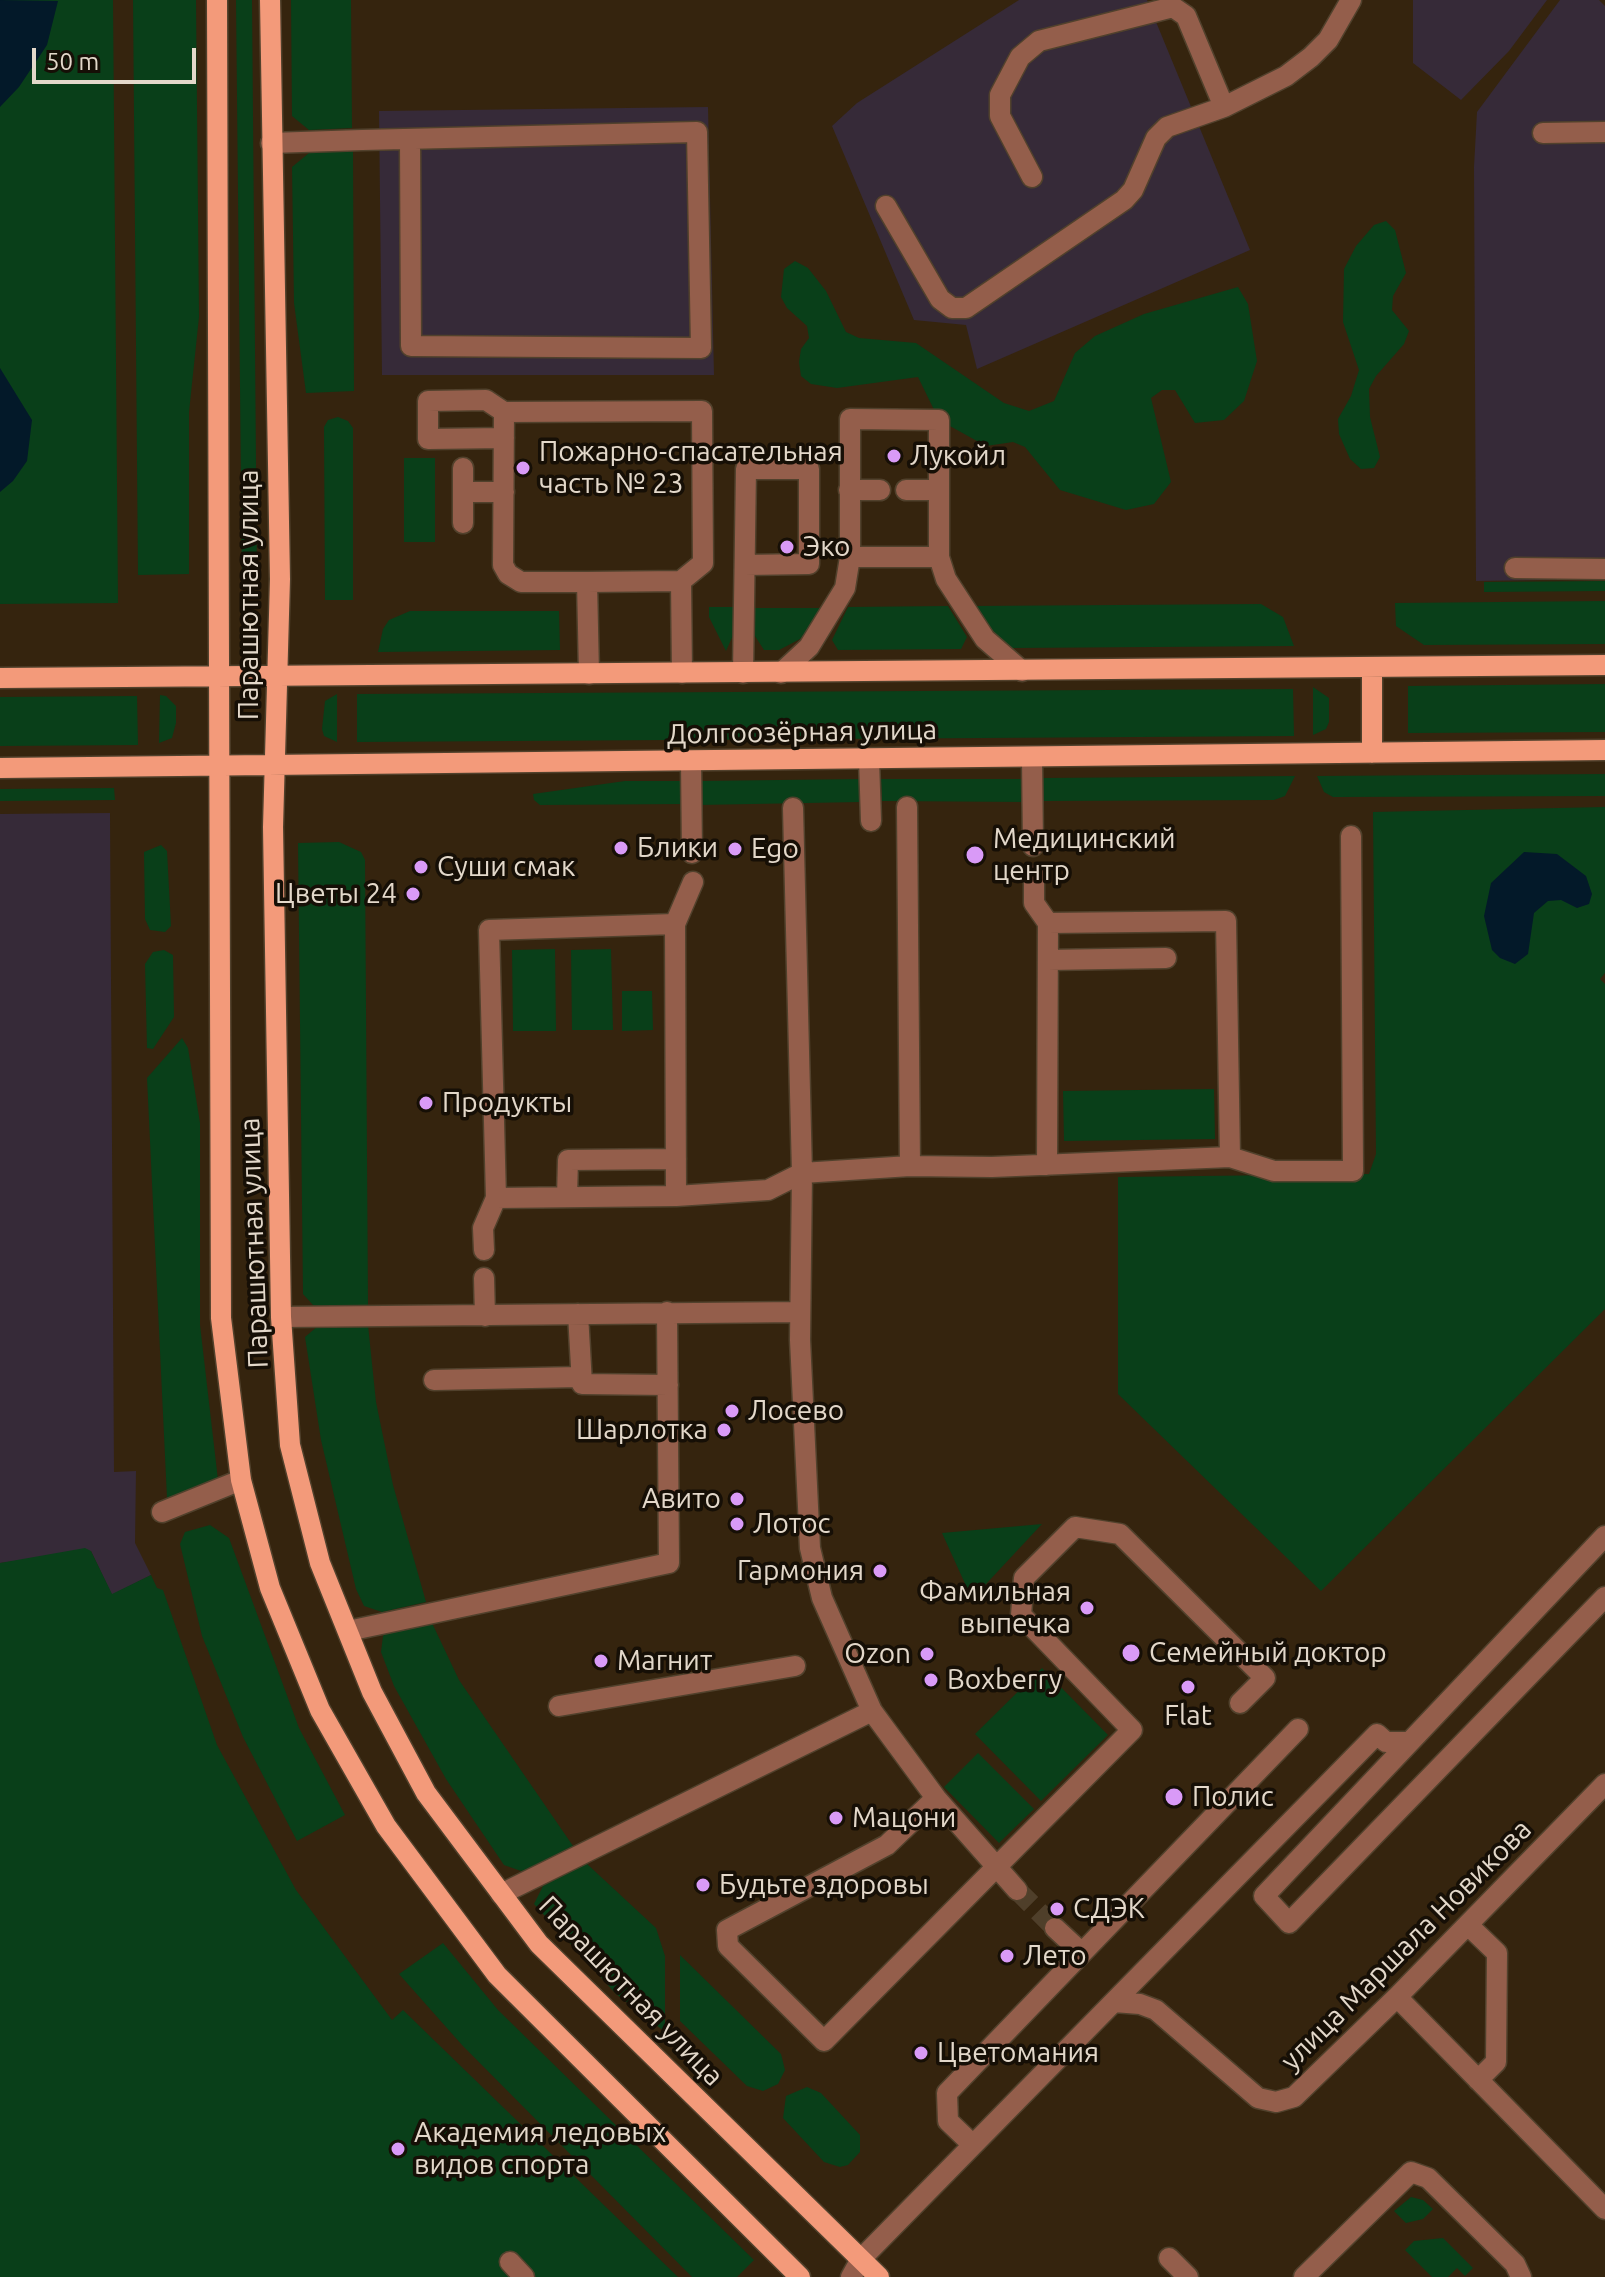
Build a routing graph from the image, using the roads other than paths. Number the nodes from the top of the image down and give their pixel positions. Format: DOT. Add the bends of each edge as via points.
graph roads {
  1 [pos="217,0"];
  2 [pos="270,0"];
  3 [pos="1351,0"];
  4 [pos="1224,107"];
  5 [pos="1605,132"];
  6 [pos="1543,133"];
  7 [pos="410,139"];
  8 [pos="271,143"];
  9 [pos="1032,177"];
  10 [pos="886,206"];
  11 [pos="504,412"];
  12 [pos="504,438"];
  13 [pos="463,468"];
  14 [pos="849,490"];
  15 [pos="880,490"];
  16 [pos="906,490"];
  17 [pos="938,490"];
  18 [pos="463,492"];
  19 [pos="504,492"];
  20 [pos="463,523"];
  21 [pos="850,557"];
  22 [pos="939,557"];
  23 [pos="745,565"];
  24 [pos="1515,568"];
  25 [pos="1605,569"];
  26 [pos="681,581"];
  27 [pos="587,582"];
  28 [pos="1605,665"];
  29 [pos="1372,670"];
  30 [pos="1022,671"];
  31 [pos="682,673"];
  32 [pos="743,673"];
  33 [pos="781,673"];
  34 [pos="589,674"];
  35 [pos="220,675"];
  36 [pos="278,675"];
  37 [pos="0,678"];
  38 [pos="1605,750"];
  39 [pos="1372,753"];
  40 [pos="1032,758"];
  41 [pos="869,759"];
  42 [pos="691,762"];
  43 [pos="275,766"];
  44 [pos="221,767"];
  45 [pos="0,768"];
  46 [pos="907,807"];
  47 [pos="793,808"];
  48 [pos="871,821"];
  49 [pos="1351,836"];
  50 [pos="1033,846"];
  51 [pos="692,853"];
  52 [pos="1034,875"];
  53 [pos="693,882"];
  54 [pos="1048,923"];
  55 [pos="675,924"];
  56 [pos="1166,958"];
  57 [pos="1048,960"];
  58 [pos="1230,1157"];
  59 [pos="676,1159"];
  60 [pos="1047,1165"];
  61 [pos="910,1166"];
  62 [pos="802,1173"];
  63 [pos="676,1196"];
  64 [pos="567,1197"];
  65 [pos="496,1198"];
  66 [pos="484,1250"];
  67 [pos="484,1278"];
  68 [pos="667,1312"];
  69 [pos="800,1312"];
  70 [pos="578,1314"];
  71 [pos="485,1316"];
  72 [pos="281,1317"];
  73 [pos="579,1377"];
  74 [pos="434,1380"];
  75 [pos="668,1385"];
  76 [pos="241,1480"];
  77 [pos="162,1512"];
  78 [pos="1605,1536"];
  79 [pos="1605,1597"];
  80 [pos="348,1631"];
  81 [pos="795,1666"];
  82 [pos="1240,1703"];
  83 [pos="559,1706"];
  84 [pos="872,1711"];
  85 [pos="1298,1729"];
  86 [pos="1409,1742"];
  87 [pos="1605,1784"];
  88 [pos="936,1798"];
  89 [pos="995,1868"];
  90 [pos="1017,1890"];
  91 [pos="501,1894"];
  92 [pos="1468,1925"];
  93 [pos="1055,1928"];
  94 [pos="1082,1953"];
  95 [pos="1397,1997"];
  96 [pos="1114,2002"];
  97 [pos="1478,2080"];
  98 [pos="973,2145"];
  99 [pos="1605,2209"];
  100 [pos="1169,2258"];
  101 [pos="856,2268"];
  102 [pos="800,2277"];
  103 [pos="879,2277"];
  104 [pos="1188,2277"];
  105 [pos="1304,2277"];
  106 [pos="1521,2277"];
  1 -- 35 [label="main road, Парашютная улица"];
  2 -- 8 [label="main road, Парашютная улица"];
  3 -- 4 [label="street" via="1328,40 1311,57 1286,76"];
  4 -- 9 [label="street" via="1179,9 1166,7 1039,41 1020,57 1000,95 1000,116"];
  4 -- 10 [label="street" via="1167,127 1124,200 966,308 952,308 940,299"];
  5 -- 6 [label="street"];
  7 -- 7 [label="street" via="697,132 701,348 411,346"];
  7 -- 8 [label="street"];
  8 -- 36 [label="main road, Парашютная улица"];
  11 -- 12 [label="street"];
  11 -- 12 [label="street" via="486,400 428,401 428,439"];
  11 -- 26 [label="street" via="702,411 703,563"];
  12 -- 19 [label="street"];
  13 -- 18 [label="street"];
  14 -- 15 [label="street"];
  14 -- 17 [label="street" via="850,419 939,420"];
  14 -- 21 [label="street"];
  16 -- 17 [label="street"];
  17 -- 22 [label="street"];
  18 -- 19 [label="street"];
  18 -- 20 [label="street"];
  19 -- 27 [label="street" via="503,565 508,574 521,582"];
  21 -- 22 [label="street"];
  21 -- 33 [label="street" via="837,603 809,647"];
  22 -- 30 [label="street" via="958,600 985,639"];
  23 -- 23 [label="street" via="809,564 809,469 746,469"];
  23 -- 32 [label="street"];
  24 -- 25 [label="street"];
  26 -- 27 [label="street"];
  26 -- 31 [label="street"];
  27 -- 34 [label="street"];
  28 -- 29 [label="main road, Долгоозёрная улица"];
  29 -- 30 [label="main road, Долгоозёрная улица"];
  29 -- 39 [label="main road"];
  30 -- 33 [label="main road, Долгоозёрная улица"];
  31 -- 32 [label="main road, Долгоозёрная улица"];
  31 -- 34 [label="main road, Долгоозёрная улица"];
  32 -- 33 [label="main road, Долгоозёрная улица"];
  34 -- 36 [label="main road, Долгоозёрная улица"];
  35 -- 36 [label="main road, Долгоозёрная улица"];
  35 -- 37 [label="main road, Долгоозёрная улица"];
  35 -- 44 [label="main road, Парашютная улица"];
  36 -- 43 [label="main road, Парашютная улица"];
  38 -- 39 [label="main road, Долгоозёрная улица"];
  39 -- 40 [label="main road, Долгоозёрная улица"];
  40 -- 41 [label="main road, Долгоозёрная улица"];
  40 -- 50 [label="street"];
  41 -- 42 [label="main road, Долгоозёрная улица"];
  41 -- 48 [label="street"];
  42 -- 43 [label="main road, Долгоозёрная улица"];
  42 -- 51 [label="street"];
  43 -- 44 [label="main road, Долгоозёрная улица"];
  43 -- 72 [label="main road, Парашютная улица"];
  44 -- 45 [label="main road, Долгоозёрная улица"];
  44 -- 76 [label="main road, Парашютная улица" via="221,1318"];
  46 -- 61 [label="street"];
  47 -- 62 [label="street"];
  49 -- 58 [label="street" via="1353,1171 1274,1171"];
  52 -- 54 [label="street" via="1034,903"];
  53 -- 55 [label="street"];
  54 -- 57 [label="street"];
  54 -- 58 [label="street" via="1226,921"];
  55 -- 59 [label="street"];
  55 -- 65 [label="street" via="489,930"];
  56 -- 57 [label="street"];
  57 -- 60 [label="street"];
  58 -- 60 [label="street"];
  59 -- 63 [label="street"];
  59 -- 64 [label="street" via="568,1160"];
  60 -- 61 [label="street"];
  61 -- 62 [label="street"];
  62 -- 63 [label="street" via="768,1190"];
  62 -- 69 [label="street"];
  63 -- 64 [label="street"];
  64 -- 65 [label="street"];
  65 -- 66 [label="street" via="483,1228"];
  67 -- 71 [label="street"];
  68 -- 69 [label="street"];
  68 -- 70 [label="street"];
  68 -- 75 [label="street"];
  69 -- 84 [label="street" via="810,1548 822,1598"];
  70 -- 71 [label="street"];
  70 -- 73 [label="street"];
  71 -- 72 [label="street"];
  72 -- 80 [label="main road, Парашютная улица" via="290,1445 320,1563"];
  73 -- 74 [label="street"];
  73 -- 75 [label="street" via="589,1386"];
  75 -- 80 [label="street" via="669,1563"];
  76 -- 77 [label="street"];
  76 -- 102 [label="main road, Парашютная улица" via="270,1588 320,1710 386,1826 497,1975"];
  78 -- 86 [label="street"];
  79 -- 86 [label="street" via="1289,1923 1264,1896"];
  80 -- 91 [label="main road, Парашютная улица" via="372,1692 426,1793"];
  81 -- 83 [label="street"];
  82 -- 89 [label="street" via="1265,1678 1120,1534 1075,1527 1024,1578 1021,1615 1132,1730"];
  84 -- 88 [label="street"];
  84 -- 91 [label="street"];
  85 -- 94 [label="street"];
  86 -- 96 [label="street" via="1386,1742 1377,1734"];
  87 -- 92 [label="street, улица Маршала Новикова"];
  88 -- 89 [label="street"];
  88 -- 89 [label="street" via="887,1845 727,1930 728,1946 824,2041"];
  89 -- 90 [label="street"];
  91 -- 101 [label="main road, Парашютная улица" via="539,1944"];
  92 -- 95 [label="street, улица Маршала Новикова"];
  92 -- 97 [label="street" via="1497,1953 1496,2062"];
  93 -- 94 [label="street"];
  94 -- 98 [label="street" via="947,2093 948,2121"];
  95 -- 96 [label="street, улица Маршала Новикова" via="1294,2097 1276,2102 1240,2086 1156,2010"];
  95 -- 97 [label="street"];
  96 -- 98 [label="street"];
  97 -- 99 [label="street"];
  98 -- 101 [label="street"];
  100 -- 104 [label="street"];
  101 -- 103 [label="main road, Парашютная улица"];
  105 -- 106 [label="street" via="1411,2172 1428,2178 1515,2264"];
}
